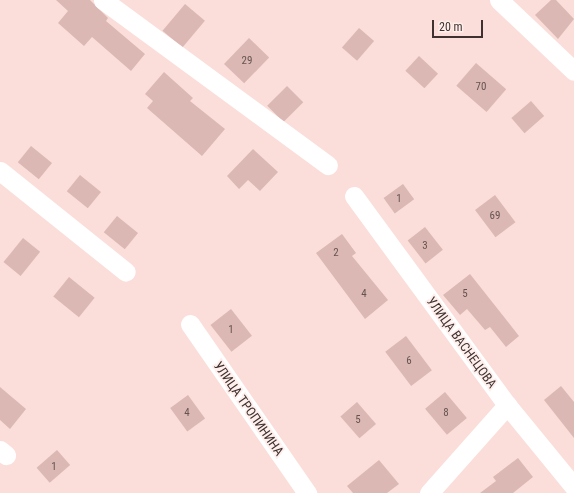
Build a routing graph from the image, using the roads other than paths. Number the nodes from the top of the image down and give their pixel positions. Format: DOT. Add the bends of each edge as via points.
graph roads {
  1 [pos="103,0"];
  2 [pos="499,0"];
  3 [pos="574,71"];
  4 [pos="328,165"];
  5 [pos="0,171"];
  6 [pos="354,196"];
  7 [pos="126,272"];
  8 [pos="190,324"];
  9 [pos="507,405"];
  10 [pos="574,487"];
  11 [pos="307,493"];
  12 [pos="429,493"];
  1 -- 4 [label="street"];
  2 -- 3 [label="street"];
  5 -- 7 [label="street"];
  6 -- 9 [label="street, УЛИЦА ВАСНЕЦОВА"];
  8 -- 11 [label="street, УЛИЦА ТРОПИНИНА"];
  9 -- 10 [label="street, УЛИЦА ВАСНЕЦОВА"];
  9 -- 12 [label="street"];
}
